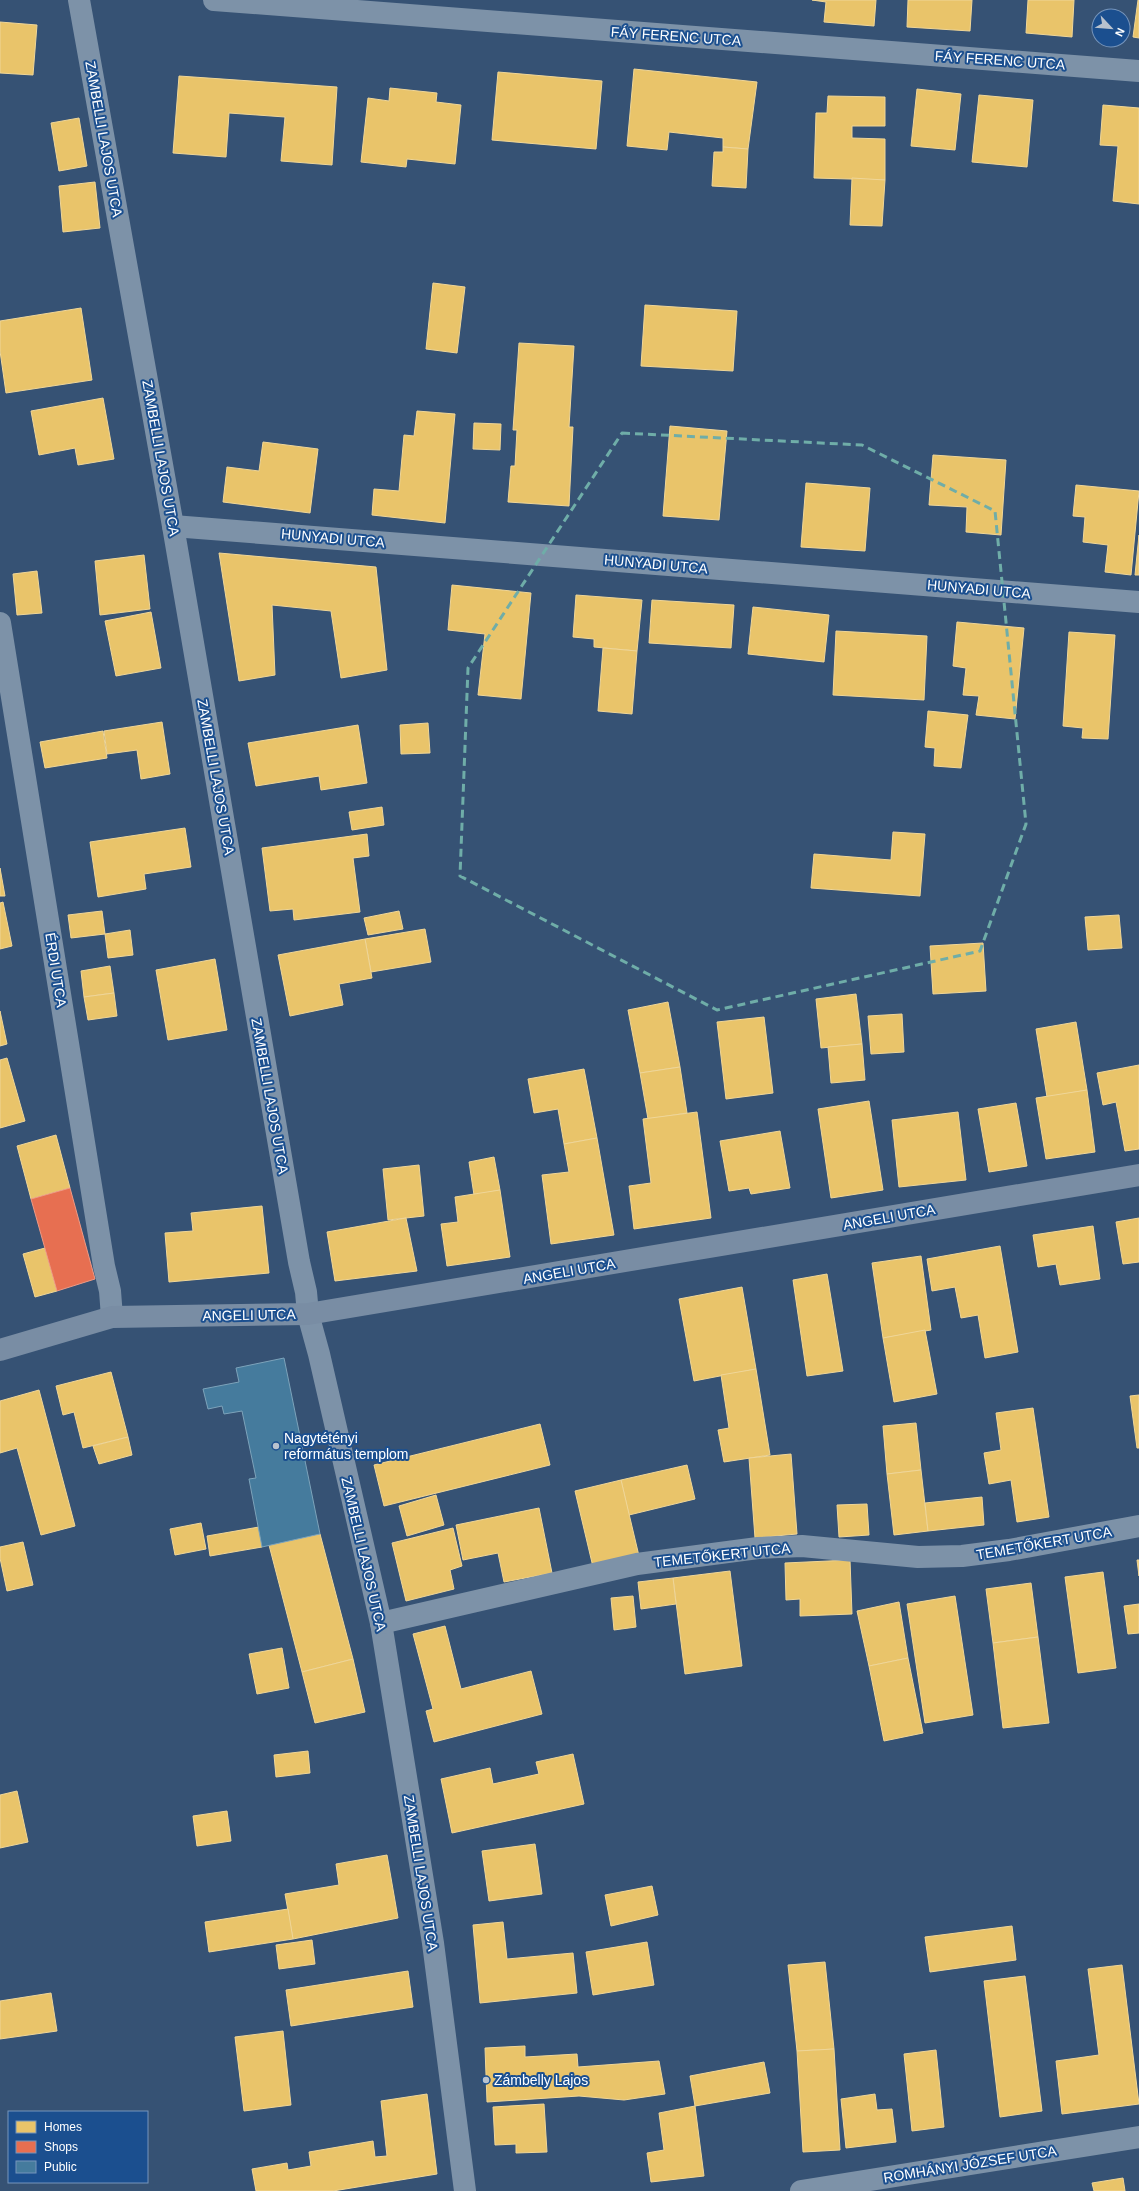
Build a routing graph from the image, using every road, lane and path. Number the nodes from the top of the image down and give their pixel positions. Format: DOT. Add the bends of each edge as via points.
graph roads {
  1 [pos="80,0"];
  2 [pos="214,0"];
  3 [pos="1139,71"];
  4 [pos="173,526"];
  5 [pos="1139,602"];
  6 [pos="0,623"];
  7 [pos="1139,1175"];
  8 [pos="308,1314"];
  9 [pos="112,1317"];
  10 [pos="0,1350"];
  11 [pos="1139,1526"];
  12 [pos="380,1623"];
  13 [pos="1139,2138"];
  14 [pos="465,2191"];
  15 [pos="801,2191"];
  1 -- 4 [label="street, ZAMBELLI LAJOS UTCA"];
  2 -- 3 [label="street, FÁY FERENC UTCA"];
  4 -- 5 [label="street, HUNYADI UTCA"];
  4 -- 8 [label="street, ZAMBELLI LAJOS UTCA"];
  6 -- 9 [label="street, ÉRDI UTCA" via="110,1291"];
  7 -- 8 [label="street, ANGELI UTCA"];
  8 -- 9 [label="street, ANGELI UTCA"];
  8 -- 12 [label="street, ZAMBELLI LAJOS UTCA"];
  9 -- 10 [label="street, ANGELI UTCA"];
  11 -- 12 [label="street, TEMETŐKERT UTCA" via="962,1556 918,1557 802,1546 758,1548 637,1564"];
  12 -- 14 [label="street, ZAMBELLI LAJOS UTCA" via="433,1943"];
  13 -- 15 [label="street, ROMHÁNYI JÓZSEF UTCA"];
}
